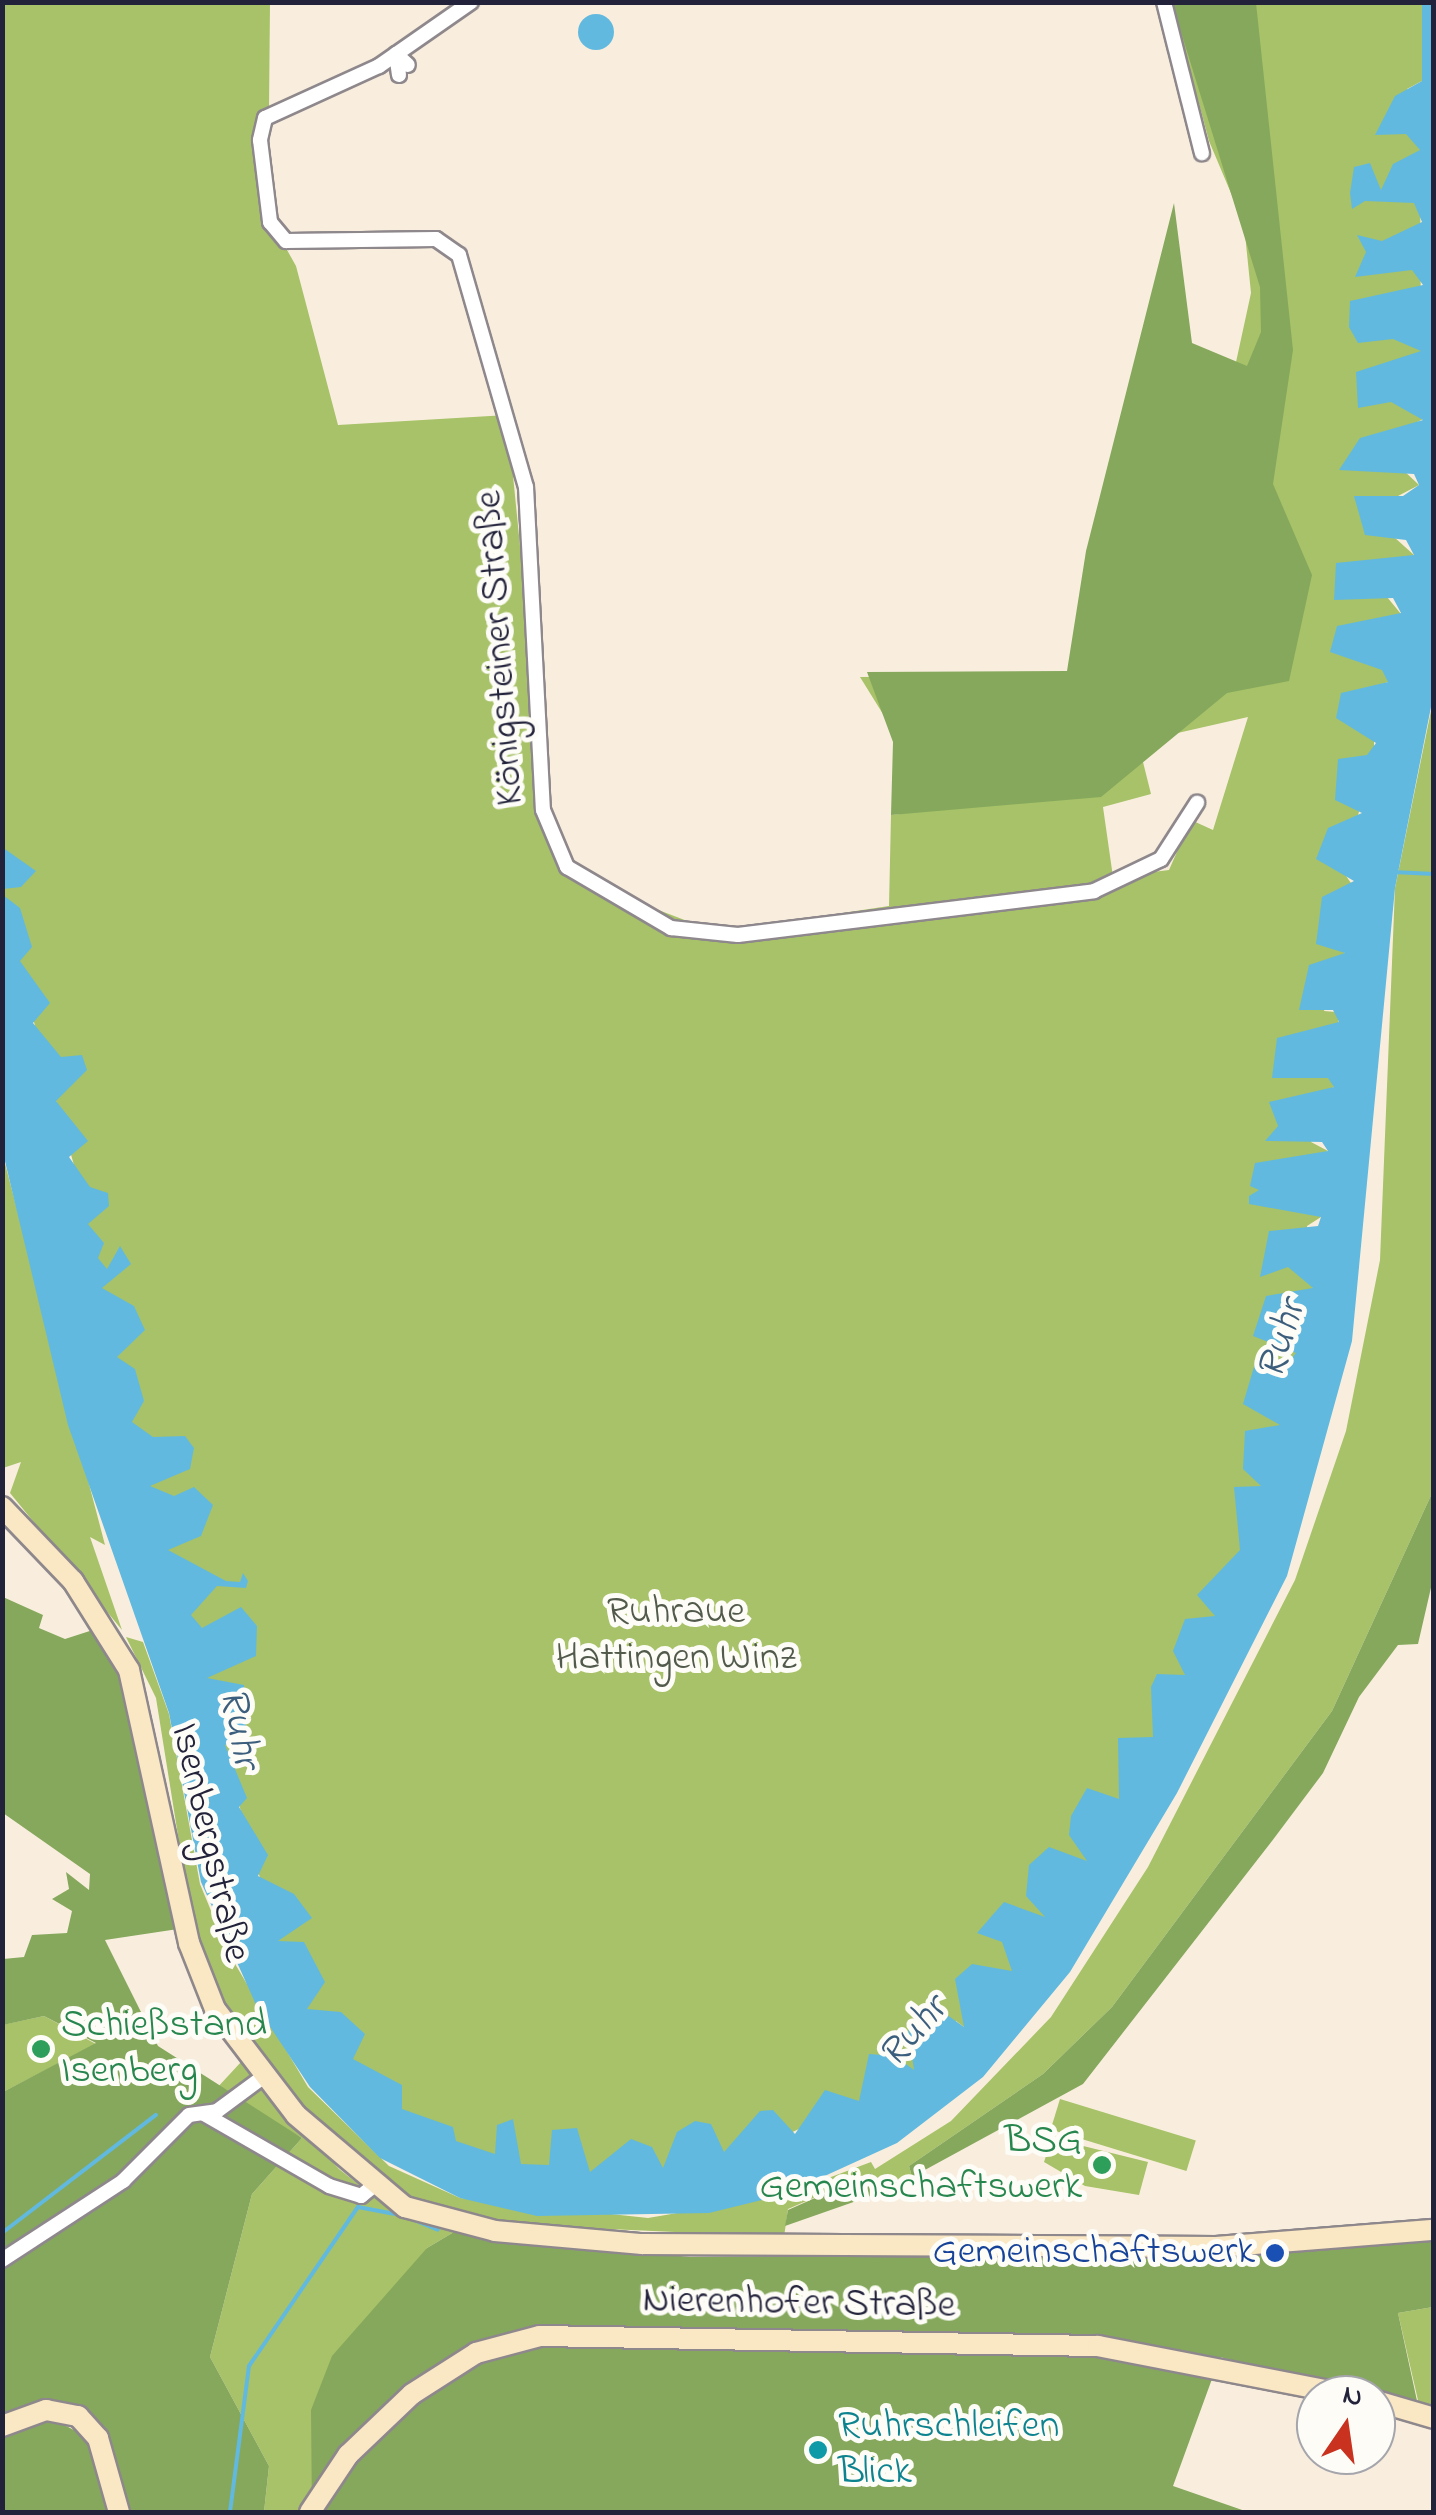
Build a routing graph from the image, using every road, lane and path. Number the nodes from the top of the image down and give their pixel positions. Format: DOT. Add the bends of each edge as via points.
graph roads {
  1 [pos="434,2"];
  2 [pos="470,2"];
  3 [pos="1164,2"];
  4 [pos="437,21"];
  5 [pos="396,54"];
  6 [pos="404,70"];
  7 [pos="1202,153"];
  8 [pos="1197,803"];
  9 [pos="2,1507"];
  10 [pos="263,2077"];
  11 [pos="204,2114"];
  12 [pos="372,2187"];
  13 [pos="1434,2230"];
  14 [pos="2,2260"];
  15 [pos="1296,2384"];
  16 [pos="1396,2407"];
  17 [pos="1434,2418"];
  18 [pos="2,2426"];
  19 [pos="120,2512"];
  20 [pos="310,2512"];
  1 -- 4 [label="street"];
  2 -- 4 [label="street, Königsteiner Straße"];
  3 -- 7 [label="street"];
  4 -- 5 [label="street, Königsteiner Straße"];
  5 -- 6 [label="street"];
  5 -- 8 [label="street, Königsteiner Straße" via="265,118 268,216 294,244 436,239 459,255 526,487 545,825 580,880 641,916 713,936 1073,895 1161,859"];
  9 -- 10 [label="main road, Isenbergstraße" via="73,1581 129,1670 196,1967"];
  10 -- 11 [label="street"];
  10 -- 12 [label="main road, Isenbergstraße"];
  11 -- 12 [label="street" via="343,2192"];
  11 -- 14 [label="street" via="189,2114 122,2181"];
  12 -- 13 [label="main road, Isenbergstraße" via="455,2223 608,2244 1216,2247"];
  15 -- 20 [label="main road, Nierenhofer Straße" via="1098,2346 540,2336 476,2353 412,2394 348,2455"];
  16 -- 17 [label="main road"];
  18 -- 19 [label="main road" via="46,2410 78,2416 98,2438"];
}
